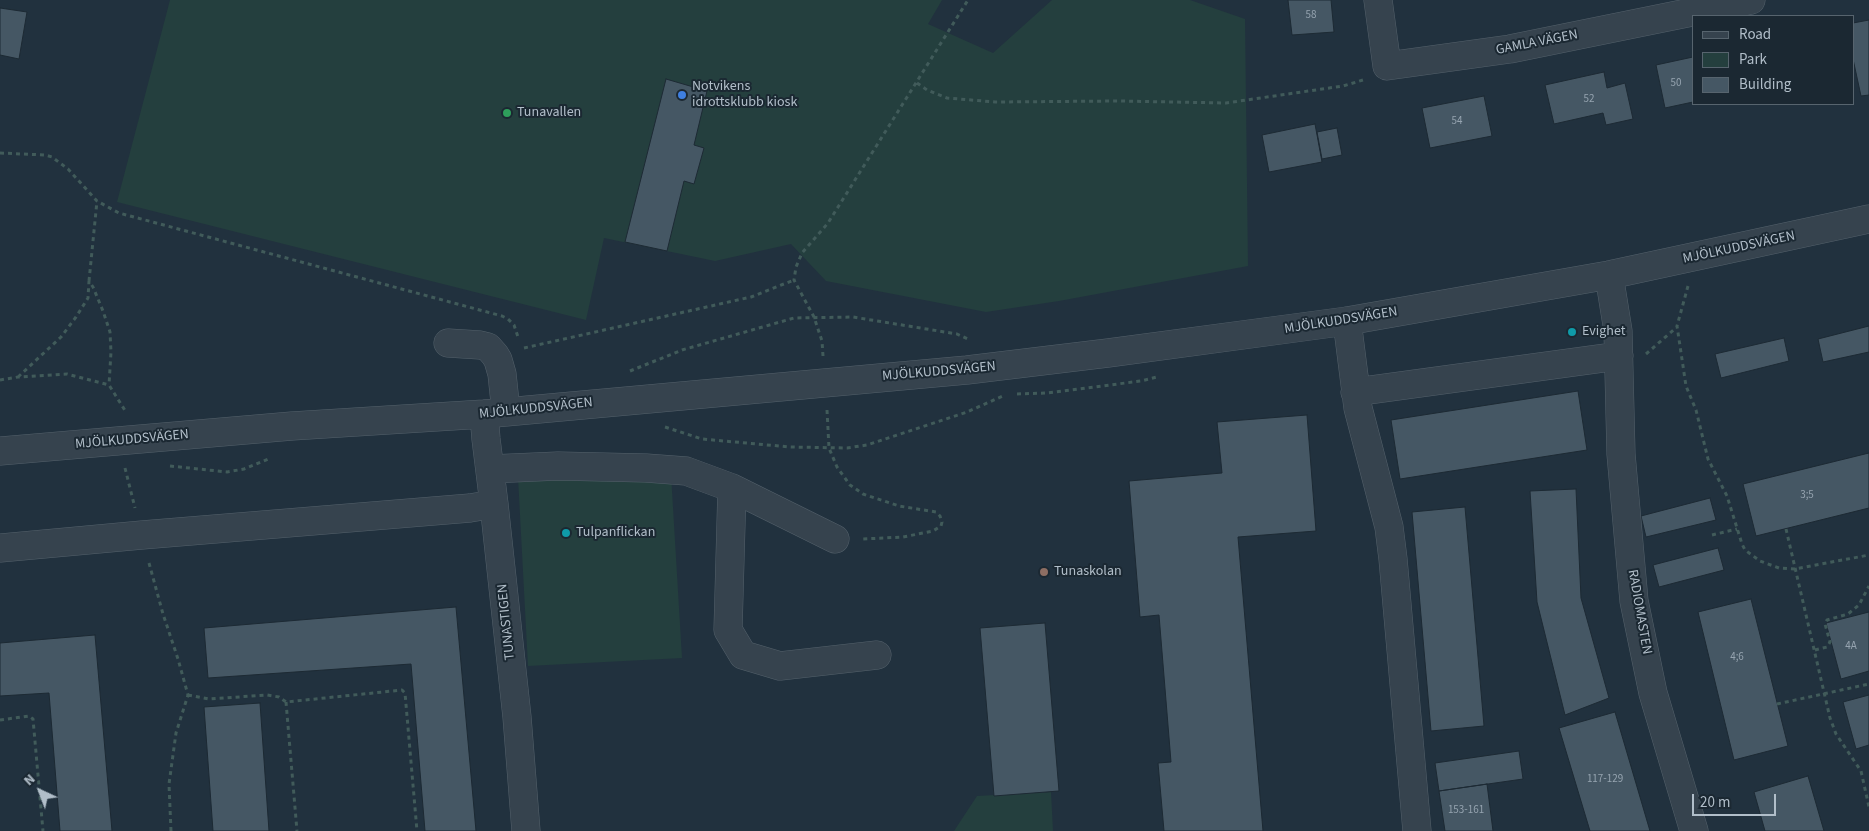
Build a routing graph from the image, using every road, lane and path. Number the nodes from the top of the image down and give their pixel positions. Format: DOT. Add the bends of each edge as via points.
graph roads {
  1 [pos="968,0"];
  2 [pos="1378,0"];
  3 [pos="1751,0"];
  4 [pos="1387,66"];
  5 [pos="917,83"];
  6 [pos="0,153"];
  7 [pos="97,201"];
  8 [pos="1869,219"];
  9 [pos="1609,275"];
  10 [pos="794,280"];
  11 [pos="89,281"];
  12 [pos="1688,283"];
  13 [pos="814,317"];
  14 [pos="1348,321"];
  15 [pos="518,340"];
  16 [pos="974,342"];
  17 [pos="448,343"];
  18 [pos="520,349"];
  19 [pos="1619,356"];
  20 [pos="823,358"];
  21 [pos="623,374"];
  22 [pos="18,377"];
  23 [pos="0,380"];
  24 [pos="109,386"];
  25 [pos="1355,392"];
  26 [pos="1006,395"];
  27 [pos="827,409"];
  28 [pos="495,413"];
  29 [pos="129,417"];
  30 [pos="658,423"];
  31 [pos="829,448"];
  32 [pos="0,451"];
  33 [pos="124,465"];
  34 [pos="490,469"];
  35 [pos="732,488"];
  36 [pos="494,504"];
  37 [pos="1737,528"];
  38 [pos="1786,529"];
  39 [pos="142,534"];
  40 [pos="1712,535"];
  41 [pos="835,539"];
  42 [pos="0,548"];
  43 [pos="1869,555"];
  44 [pos="1795,569"];
  45 [pos="1869,586"];
  46 [pos="1815,650"];
  47 [pos="877,655"];
  48 [pos="1869,684"];
  49 [pos="1825,694"];
  50 [pos="188,695"];
  51 [pos="286,702"];
  52 [pos="1777,704"];
  53 [pos="0,720"];
  54 [pos="1869,807"];
  55 [pos="43,831"];
  56 [pos="171,831"];
  57 [pos="297,831"];
  58 [pos="417,831"];
  59 [pos="526,831"];
  60 [pos="1416,831"];
  61 [pos="1694,831"];
  1 -- 5 [label="path"];
  2 -- 4 [label="street"];
  3 -- 4 [label="street, GAMLA VÄGEN" via="1510,49"];
  4 -- 5 [label="path" via="1370,78 1344,86 1226,103 995,102 947,98"];
  5 -- 10 [label="path" via="828,223 802,253"];
  6 -- 7 [label="path" via="52,157"];
  7 -- 11 [label="path"];
  7 -- 15 [label="path" via="119,214 502,316 514,324"];
  8 -- 9 [label="street, MJÖLKUDDSVÄGEN"];
  9 -- 14 [label="street, MJÖLKUDDSVÄGEN"];
  9 -- 19 [label="street, RADIOMASTEN"];
  10 -- 13 [label="path"];
  10 -- 18 [label="path" via="751,297"];
  11 -- 22 [label="path" via="88,298 76,317 61,337"];
  11 -- 24 [label="path" via="110,332"];
  12 -- 37 [label="path" via="1677,326 1686,386 1696,410 1708,459 1727,496"];
  13 -- 16 [label="path" via="853,317 957,334"];
  13 -- 20 [label="path" via="822,341"];
  13 -- 21 [label="path" via="794,318 758,327 682,350"];
  14 -- 25 [label="street"];
  14 -- 28 [label="street, MJÖLKUDDSVÄGEN" via="967,370"];
  17 -- 28 [label="street, TUNASTIGEN" via="488,347 495,355 502,374"];
  19 -- 25 [label="street"];
  19 -- 61 [label="street, RADIOMASTEN" via="1621,454 1634,601 1653,693"];
  22 -- 23 [label="path"];
  22 -- 24 [label="path" via="67,374"];
  24 -- 29 [label="path"];
  25 -- 60 [label="street" via="1389,527"];
  26 -- 31 [label="path" via="967,412 867,445"];
  27 -- 31 [label="path"];
  28 -- 32 [label="street, MJÖLKUDDSVÄGEN" via="292,426"];
  28 -- 34 [label="street, TUNASTIGEN"];
  30 -- 31 [label="path" via="702,439"];
  31 -- 41 [label="path" via="850,485 863,494 899,506 936,512 942,522 933,531 903,536 874,540"];
  33 -- 39 [label="path"];
  34 -- 35 [label="street" via="558,466 686,471"];
  34 -- 36 [label="street, TUNASTIGEN"];
  35 -- 41 [label="street"];
  35 -- 47 [label="street" via="728,630 742,655 780,666"];
  36 -- 39 [label="street"];
  36 -- 59 [label="street, TUNASTIGEN"];
  37 -- 40 [label="path"];
  37 -- 44 [label="path" via="1745,550 1760,561 1779,568"];
  38 -- 44 [label="path"];
  39 -- 42 [label="street"];
  39 -- 50 [label="path" via="162,614"];
  43 -- 44 [label="path"];
  44 -- 46 [label="path"];
  45 -- 46 [label="path" via="1854,610 1827,620 1824,624 1830,642 1827,647"];
  46 -- 49 [label="path"];
  48 -- 49 [label="path"];
  49 -- 52 [label="path"];
  49 -- 54 [label="path" via="1836,734 1861,771"];
  50 -- 51 [label="path" via="208,699 267,695"];
  50 -- 56 [label="path" via="176,733 169,784"];
  51 -- 57 [label="path"];
  51 -- 58 [label="path" via="402,690 405,693"];
  53 -- 55 [label="path" via="30,716 33,719"];
}
